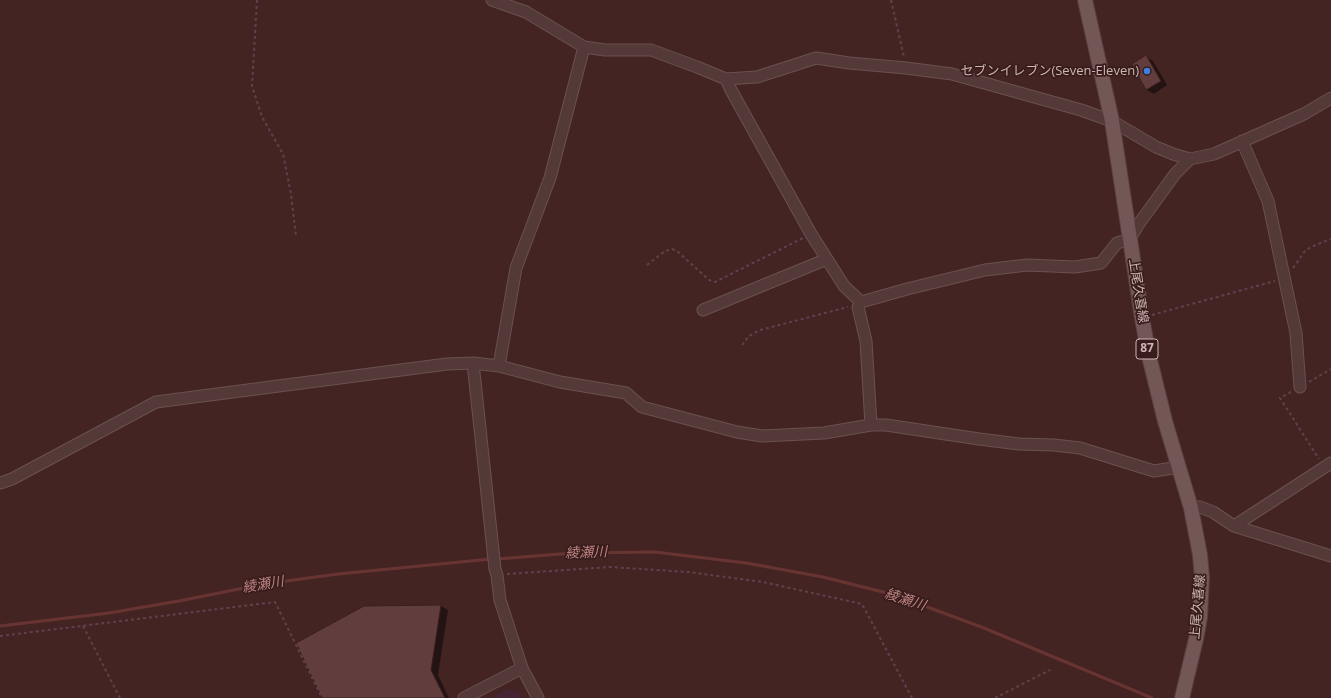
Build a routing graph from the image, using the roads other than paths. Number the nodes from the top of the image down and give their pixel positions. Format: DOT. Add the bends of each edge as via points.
graph roads {
  1 [pos="492,0"];
  2 [pos="1085,0"];
  3 [pos="584,47"];
  4 [pos="726,79"];
  5 [pos="1331,98"];
  6 [pos="1112,121"];
  7 [pos="1242,141"];
  8 [pos="1190,159"];
  9 [pos="1130,239"];
  10 [pos="827,259"];
  11 [pos="860,305"];
  12 [pos="703,310"];
  13 [pos="472,363"];
  14 [pos="499,366"];
  15 [pos="1300,387"];
  16 [pos="871,425"];
  17 [pos="1328,465"];
  18 [pos="1179,467"];
  19 [pos="0,483"];
  20 [pos="1191,508"];
  21 [pos="1234,526"];
  22 [pos="1331,556"];
  23 [pos="522,668"];
  24 [pos="1183,696"];
  25 [pos="464,698"];
  26 [pos="538,698"];
  1 -- 3 [label="street" via="526,12"];
  2 -- 6 [label="main road, 上尾久喜線 / 87"];
  3 -- 4 [label="street" via="605,50 651,50"];
  3 -- 14 [label="street" via="550,178 516,268"];
  4 -- 6 [label="street" via="757,77 816,58 952,74"];
  4 -- 10 [label="street"];
  5 -- 7 [label="street" via="1304,114"];
  6 -- 8 [label="street" via="1156,147"];
  6 -- 9 [label="main road, 上尾久喜線 / 87"];
  7 -- 8 [label="street" via="1214,154"];
  7 -- 15 [label="street" via="1268,201 1296,333"];
  8 -- 9 [label="street" via="1175,174"];
  9 -- 11 [label="street" via="1117,243 1101,263 1075,267 1027,265 985,270 907,289"];
  9 -- 18 [label="main road, 上尾久喜線 / 87" via="1142,318 1158,395"];
  10 -- 11 [label="street"];
  10 -- 12 [label="street"];
  11 -- 16 [label="street" via="866,341"];
  13 -- 14 [label="street"];
  13 -- 19 [label="street" via="446,364 156,402"];
  13 -- 23 [label="street" via="500,600"];
  14 -- 16 [label="street" via="560,382 626,393 642,407 762,436 824,433"];
  16 -- 18 [label="street" via="886,424 1019,444 1080,448 1154,471"];
  17 -- 21 [label="street"];
  18 -- 20 [label="main road, 上尾久喜線 / 87"];
  20 -- 21 [label="street" via="1200,507 1213,512"];
  20 -- 24 [label="main road, 上尾久喜線 / 87" via="1200,555 1202,597 1196,639"];
  21 -- 22 [label="street"];
  23 -- 25 [label="street"];
  23 -- 26 [label="street"];
}
